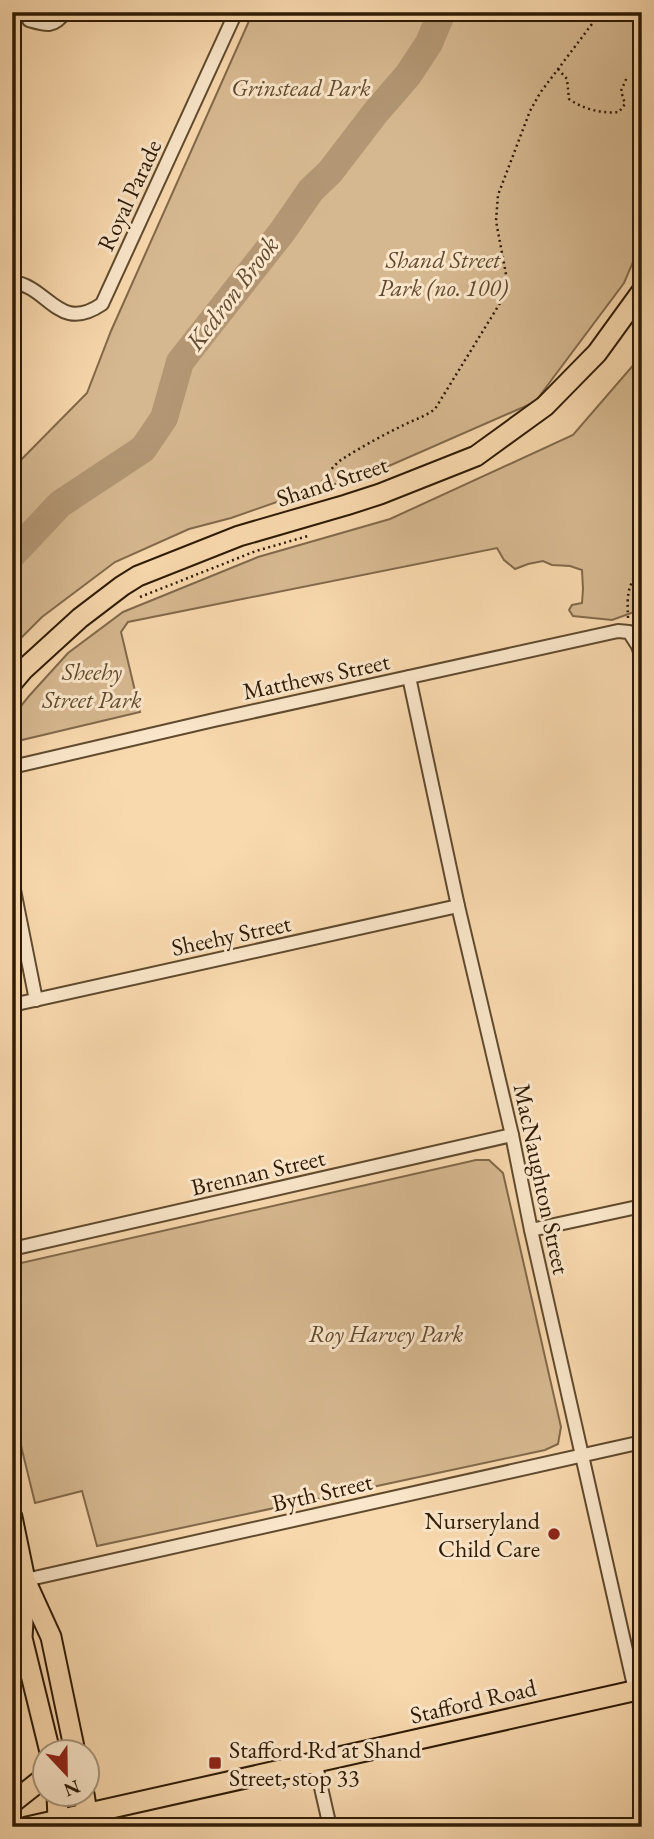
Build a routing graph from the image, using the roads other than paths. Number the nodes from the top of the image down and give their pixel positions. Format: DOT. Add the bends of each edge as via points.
graph roads {
  1 [pos="27,12"];
  2 [pos="65,12"];
  3 [pos="236,12"];
  4 [pos="12,282"];
  5 [pos="642,291"];
  6 [pos="642,657"];
  7 [pos="410,677"];
  8 [pos="12,683"];
  9 [pos="12,767"];
  10 [pos="12,880"];
  11 [pos="458,906"];
  12 [pos="36,1000"];
  13 [pos="12,1005"];
  14 [pos="512,1135"];
  15 [pos="642,1206"];
  16 [pos="531,1230"];
  17 [pos="12,1249"];
  18 [pos="642,1442"];
  19 [pos="583,1455"];
  20 [pos="12,1517"];
  21 [pos="19,1581"];
  22 [pos="639,1689"];
  23 [pos="47,1738"];
  24 [pos="72,1738"];
  25 [pos="315,1761"];
  26 [pos="32,1787"];
  27 [pos="102,1800"];
  28 [pos="12,1803"];
  29 [pos="58,1808"];
  30 [pos="77,1808"];
  31 [pos="58,1819"];
  32 [pos="27,1827"];
  33 [pos="330,1827"];
  1 -- 2 [label="street" via="29,20 46,26"];
  3 -- 4 [label="street, Royal Parade" via="102,304 80,314 69,313"];
  5 -- 8 [label="main road, Shand Street" via="597,353 545,406 476,456 380,494 239,536 138,576 80,618"];
  6 -- 7 [label="street, Matthews Street" via="629,632 618,631"];
  7 -- 9 [label="street, Matthews Street"];
  7 -- 11 [label="street, MacNaughton Street"];
  10 -- 12 [label="street"];
  11 -- 12 [label="street, Sheehy Street"];
  11 -- 14 [label="street, MacNaughton Street"];
  12 -- 13 [label="street, Sheehy Street"];
  14 -- 16 [label="street, MacNaughton Street"];
  14 -- 17 [label="street, Brennan Street"];
  15 -- 16 [label="street"];
  16 -- 19 [label="street, MacNaughton Street"];
  18 -- 19 [label="street, Byth Street"];
  19 -- 21 [label="street, Byth Street"];
  19 -- 22 [label="street, MacNaughton Street"];
  20 -- 21 [label="main road"];
  21 -- 23 [label="main road" via="22,1638"];
  21 -- 24 [label="main road" via="51,1637"];
  22 -- 25 [label="main road, Stafford Road"];
  25 -- 27 [label="main road, Stafford Road"];
  25 -- 33 [label="street"];
  26 -- 28 [label="main road"];
  29 -- 31 [label="main road"];
  30 -- 31 [label="main road, Stafford Road"];
  31 -- 32 [label="main road, Stafford Road"];
}
